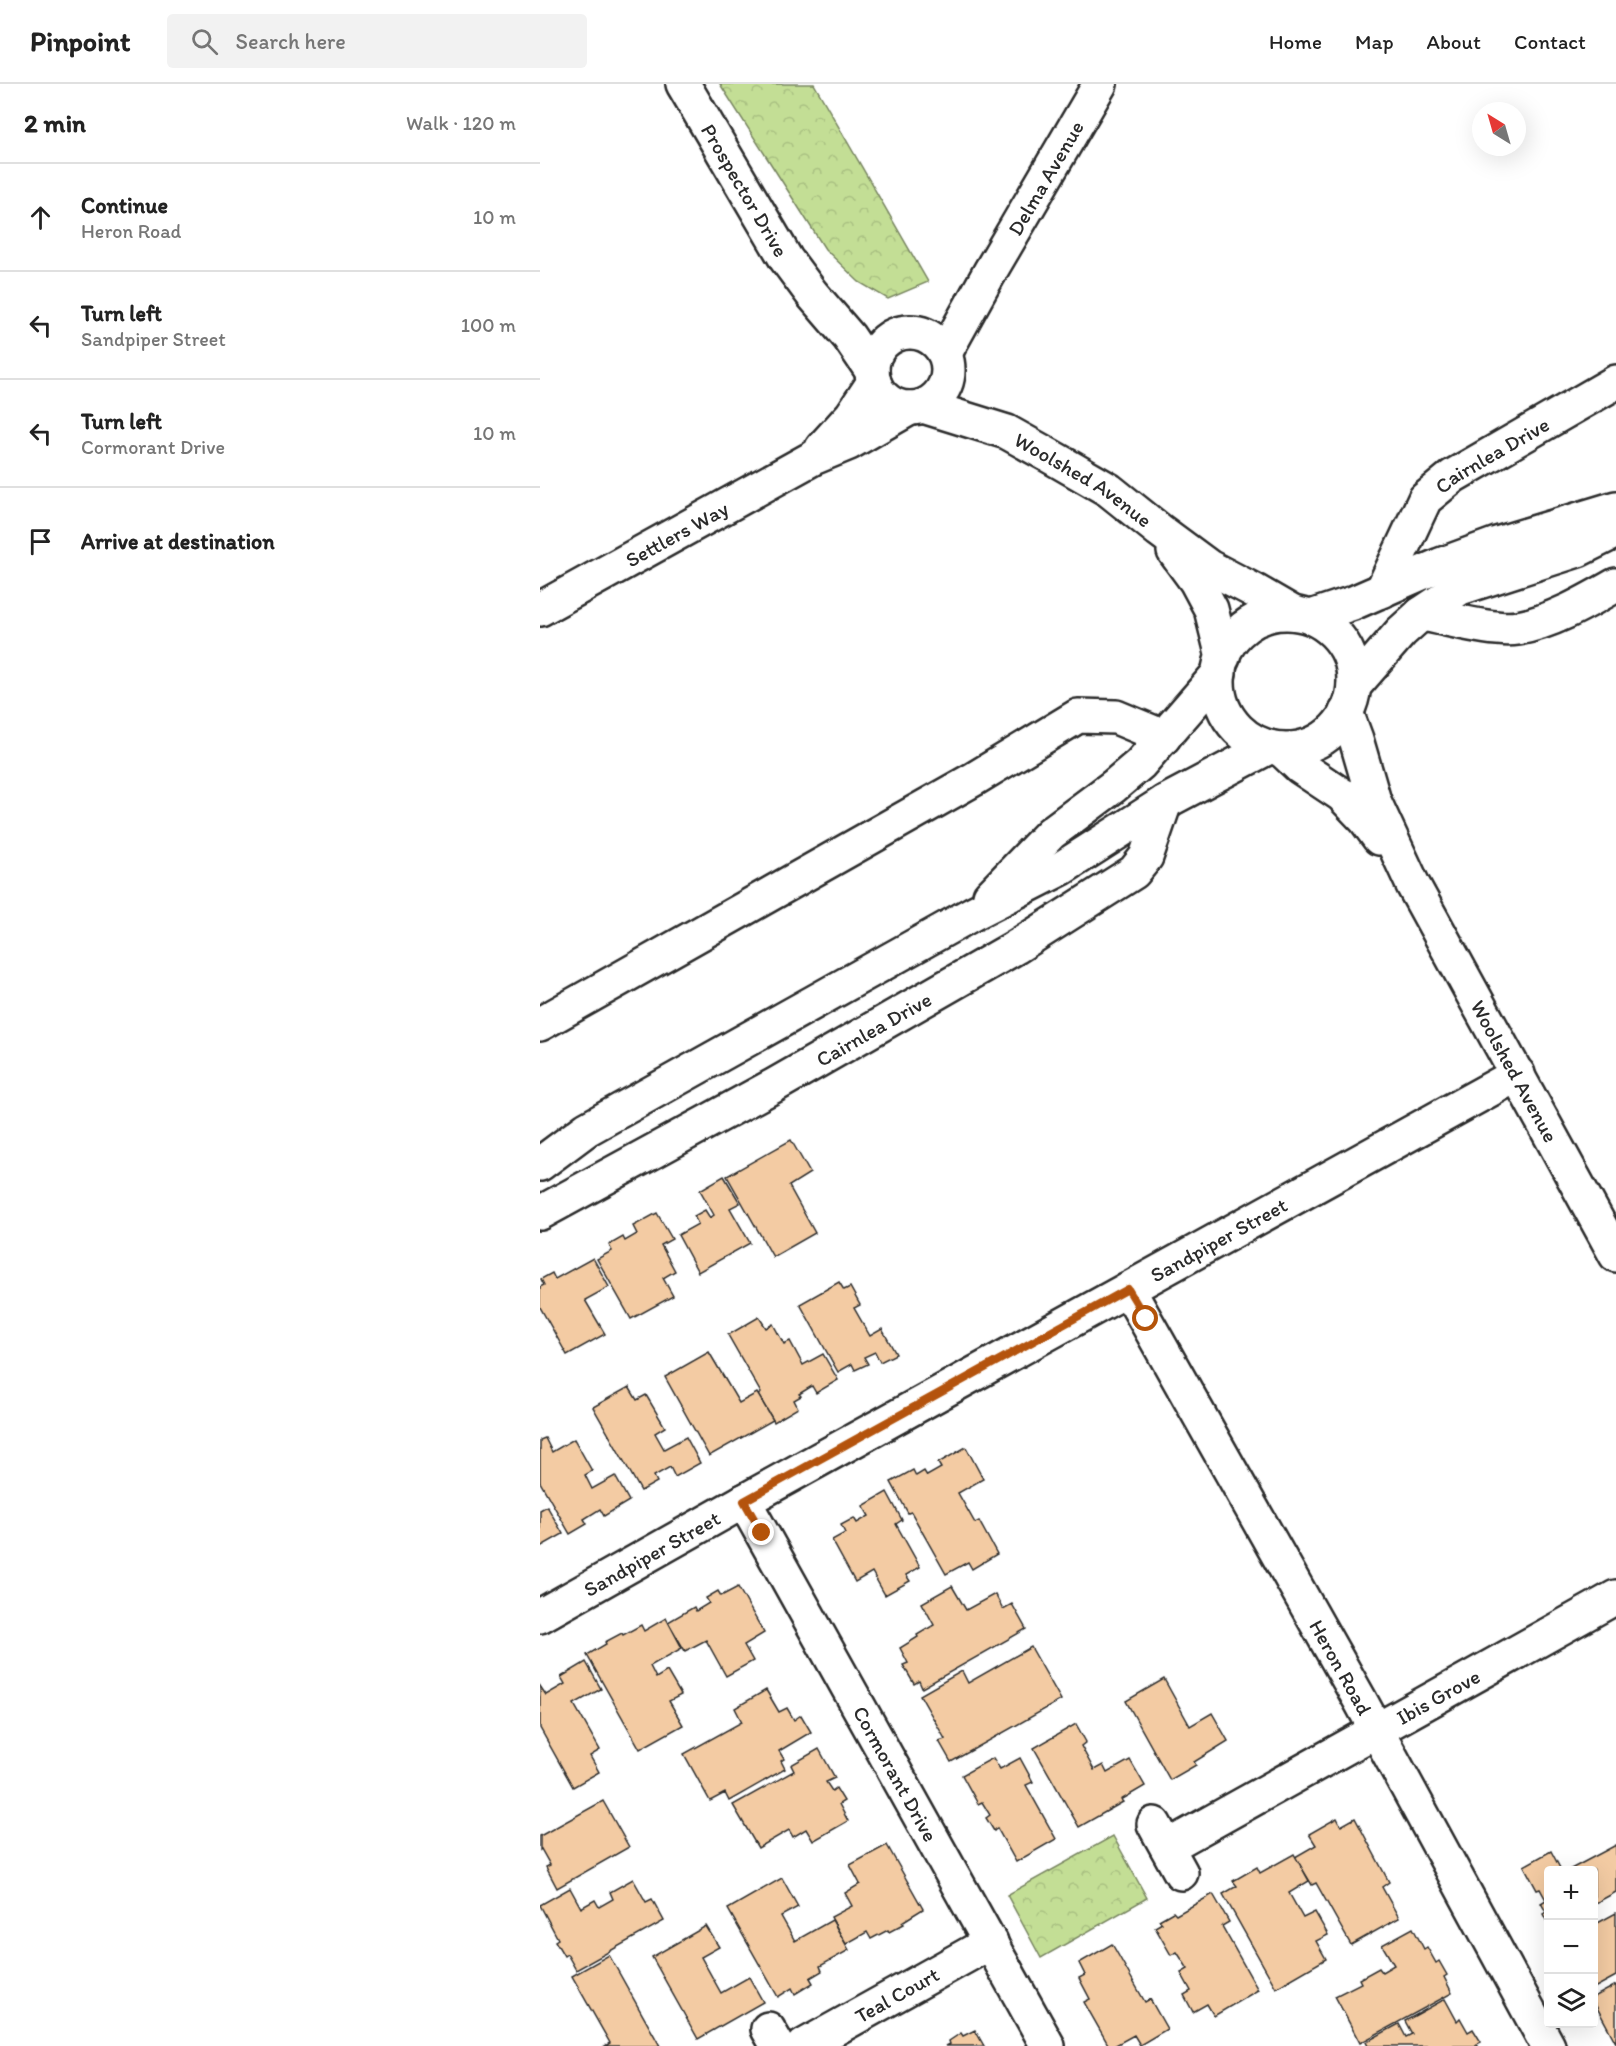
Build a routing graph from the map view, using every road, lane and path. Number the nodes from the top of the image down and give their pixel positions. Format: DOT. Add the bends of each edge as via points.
graph roads {
  1 [pos="683,84"];
  2 [pos="1100,84"];
  3 [pos="991,270"];
  4 [pos="812,294"];
  5 [pos="907,332"];
  6 [pos="947,362"];
  7 [pos="873,377"];
  8 [pos="1616,382"];
  9 [pos="917,407"];
  10 [pos="1007,432"];
  11 [pos="813,458"];
  12 [pos="1616,508"];
  13 [pos="1159,530"];
  14 [pos="1616,531"];
  15 [pos="1616,585"];
  16 [pos="1382,591"];
  17 [pos="542,604"];
  18 [pos="1421,614"];
  19 [pos="1302,615"];
  20 [pos="1221,665"];
  21 [pos="1350,699"];
  22 [pos="1164,737"];
  23 [pos="1275,748"];
  24 [pos="1165,802"];
  25 [pos="1413,885"];
  26 [pos="972,914"];
  27 [pos="540,1024"];
  28 [pos="1518,1074"];
  29 [pos="587,1129"];
  30 [pos="540,1146"];
  31 [pos="540,1164"];
  32 [pos="540,1213"];
  33 [pos="1616,1255"];
  34 [pos="1128,1289"];
  35 [pos="744,1501"];
  36 [pos="1616,1597"];
  37 [pos="540,1616"];
  38 [pos="1376,1730"];
  39 [pos="1168,1848"];
  40 [pos="991,1942"];
  41 [pos="804,2046"];
  42 [pos="1048,2046"];
  43 [pos="1548,2046"];
  1 -- 4 [label="street, Prospector Drive" via="786,259"];
  2 -- 3 [label="street, Delma Avenue"];
  3 -- 5 [label="street, Delma Avenue"];
  3 -- 6 [label="street, Delma Avenue"];
  4 -- 5 [label="street, Prospector Drive" via="861,322"];
  4 -- 7 [label="street, Prospector Drive" via="849,337"];
  5 -- 6 [label="street" via="929,336 939,343"];
  5 -- 7 [label="street" via="887,339 878,348 873,359"];
  6 -- 9 [label="street" via="947,381 941,392"];
  6 -- 10 [label="street, Woolshed Avenue" via="980,406"];
  7 -- 9 [label="street" via="879,393 888,401"];
  7 -- 11 [label="street, Settlers Way" via="852,416"];
  8 -- 16 [label="street, Cairnlea Drive" via="1453,476 1425,499"];
  9 -- 10 [label="street, Woolshed Avenue"];
  9 -- 11 [label="street, Settlers Way"];
  10 -- 13 [label="street, Woolshed Avenue" via="1109,490"];
  11 -- 17 [label="street, Settlers Way"];
  12 -- 16 [label="street" via="1497,544"];
  13 -- 19 [label="street, Woolshed Avenue" via="1209,567"];
  13 -- 20 [label="street, Woolshed Avenue" via="1211,609"];
  14 -- 18 [label="street" via="1578,550 1460,588"];
  15 -- 18 [label="street" via="1548,619 1516,628"];
  16 -- 19 [label="street" via="1353,603"];
  18 -- 21 [label="street" via="1401,632"];
  19 -- 20 [label="street" via="1271,615 1251,623 1234,638"];
  19 -- 21 [label="street" via="1330,628 1344,644 1352,664"];
  20 -- 22 [label="street"];
  20 -- 23 [label="street" via="1219,693 1225,711 1251,740"];
  21 -- 23 [label="street" via="1335,729 1319,740 1301,747"];
  21 -- 25 [label="street, Woolshed Avenue" via="1374,801"];
  22 -- 26 [label="street" via="1132,771 1051,833"];
  22 -- 27 [label="street" via="1116,717 1078,716 974,779"];
  23 -- 24 [label="street"];
  23 -- 25 [label="street, Woolshed Avenue" via="1342,795 1365,819"];
  24 -- 26 [label="street" via="1062,868"];
  24 -- 32 [label="street, Cairnlea Drive" via="1146,857 1134,872 905,1011"];
  25 -- 28 [label="street, Woolshed Avenue"];
  26 -- 29 [label="street"];
  28 -- 33 [label="street, Woolshed Avenue"];
  28 -- 34 [label="street, Sandpiper Street"];
  29 -- 30 [label="street"];
  29 -- 31 [label="street"];
  34 -- 35 [label="street, Sandpiper Street"];
  34 -- 38 [label="street, Heron Road"];
  35 -- 37 [label="street, Sandpiper Street"];
  35 -- 40 [label="street, Cormorant Drive"];
  36 -- 38 [label="street, Ibis Grove"];
  38 -- 39 [label="street, Ibis Grove"];
  38 -- 43 [label="street, Heron Road"];
  40 -- 41 [label="street, Teal Court"];
  40 -- 42 [label="street, Cormorant Drive"];
}
